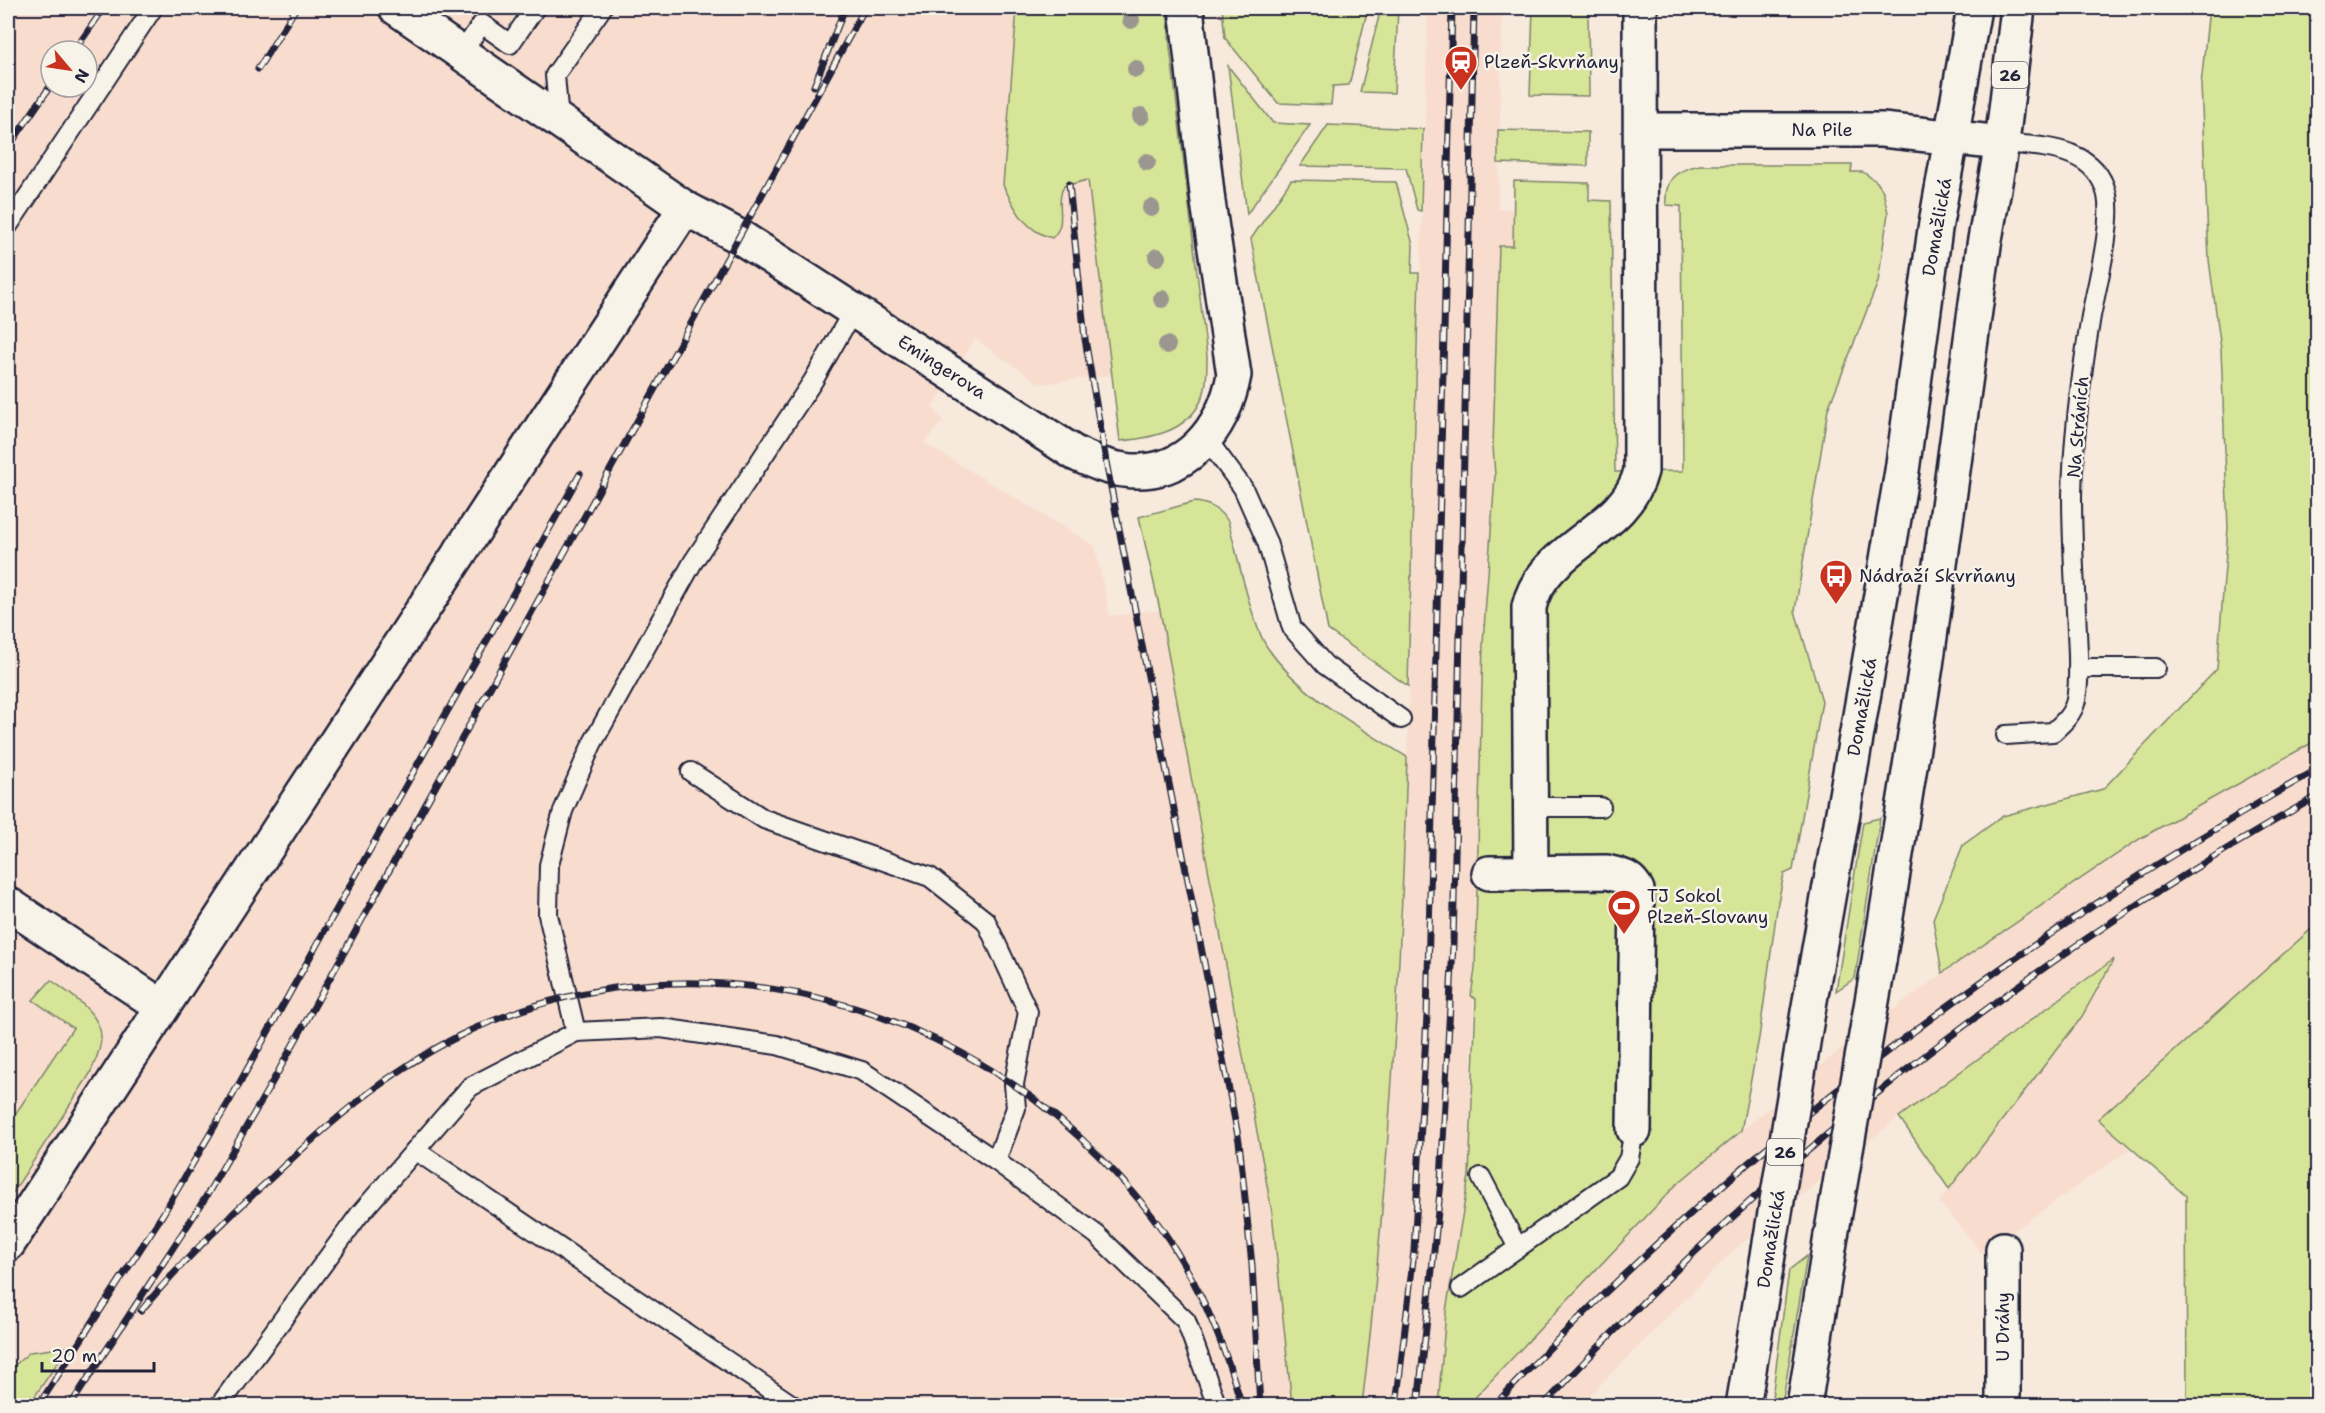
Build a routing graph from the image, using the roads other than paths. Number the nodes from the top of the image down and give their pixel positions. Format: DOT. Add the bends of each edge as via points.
graph roads {
  1 [pos="153,8"];
  2 [pos="396,8"];
  3 [pos="535,8"];
  4 [pos="602,8"];
  5 [pos="1186,8"];
  6 [pos="1640,8"];
  7 [pos="1974,8"];
  8 [pos="2018,8"];
  9 [pos="461,53"];
  10 [pos="559,121"];
  11 [pos="1641,130"];
  12 [pos="1953,137"];
  13 [pos="2002,143"];
  14 [pos="685,208"];
  15 [pos="8,226"];
  16 [pos="854,311"];
  17 [pos="1206,438"];
  18 [pos="2078,668"];
  19 [pos="2156,668"];
  20 [pos="1401,719"];
  21 [pos="2006,735"];
  22 [pos="691,772"];
  23 [pos="1530,807"];
  24 [pos="1601,807"];
  25 [pos="1489,873"];
  26 [pos="1531,873"];
  27 [pos="8,904"];
  28 [pos="161,1006"];
  29 [pos="576,1032"];
  30 [pos="1634,1130"];
  31 [pos="415,1150"];
  32 [pos="996,1161"];
  33 [pos="1481,1177"];
  34 [pos="8,1244"];
  35 [pos="1518,1248"];
  36 [pos="2003,1249"];
  37 [pos="1461,1288"];
  38 [pos="219,1406"];
  39 [pos="794,1406"];
  40 [pos="1217,1406"];
  41 [pos="1743,1406"];
  42 [pos="1804,1406"];
  43 [pos="2003,1406"];
  1 -- 15 [label="lane"];
  2 -- 9 [label="street, Emingerova"];
  3 -- 9 [label="lane" via="510,44 482,24"];
  4 -- 10 [label="lane" via="555,75"];
  5 -- 17 [label="street, Emingerova" via="1208,202 1234,375 1221,420"];
  6 -- 11 [label="street"];
  7 -- 12 [label="street, Domažlická / 26"];
  8 -- 13 [label="street, 26"];
  9 -- 10 [label="street, Emingerova"];
  10 -- 14 [label="street, Emingerova"];
  11 -- 12 [label="street, Na Pile" via="1882,130"];
  11 -- 23 [label="street" via="1641,471 1625,506 1550,569 1532,595"];
  12 -- 13 [label="street, Na Pile"];
  12 -- 41 [label="street, Domažlická / 26, bridge" via="1935,229 1902,471"];
  13 -- 18 [label="lane, Na Stráních" via="2063,150 2082,158 2097,173 2107,195 2107,226 2080,381 2074,443"];
  13 -- 42 [label="street, 26, bridge" via="1984,245 1926,666"];
  14 -- 16 [label="street, Emingerova" via="740,237"];
  14 -- 28 [label="street"];
  16 -- 17 [label="street, Emingerova" via="1076,454 1107,467 1126,471 1161,468 1176,463"];
  16 -- 29 [label="lane" via="813,381 693,562 592,744 563,811 549,865 548,915"];
  17 -- 20 [label="lane" via="1243,488 1267,542 1292,628 1325,665"];
  18 -- 19 [label="lane"];
  18 -- 21 [label="lane, Na Stráních" via="2076,700 2069,716 2053,732"];
  22 -- 32 [label="lane" via="764,819 930,877 986,921 1028,1012 1014,1084 1016,1108"];
  23 -- 24 [label="lane"];
  23 -- 26 [label="street"];
  25 -- 26 [label="street"];
  26 -- 30 [label="street" via="1606,872 1626,876 1637,890"];
  27 -- 28 [label="street"];
  28 -- 34 [label="street"];
  29 -- 31 [label="lane" via="470,1087"];
  29 -- 32 [label="lane" via="661,1029 777,1045 851,1067"];
  30 -- 35 [label="lane" via="1629,1158 1618,1177"];
  31 -- 38 [label="lane" via="359,1215"];
  31 -- 39 [label="lane"];
  32 -- 40 [label="lane" via="1097,1235 1186,1321"];
  33 -- 35 [label="lane"];
  35 -- 37 [label="lane"];
  36 -- 43 [label="street, U Dráhy"];
}
